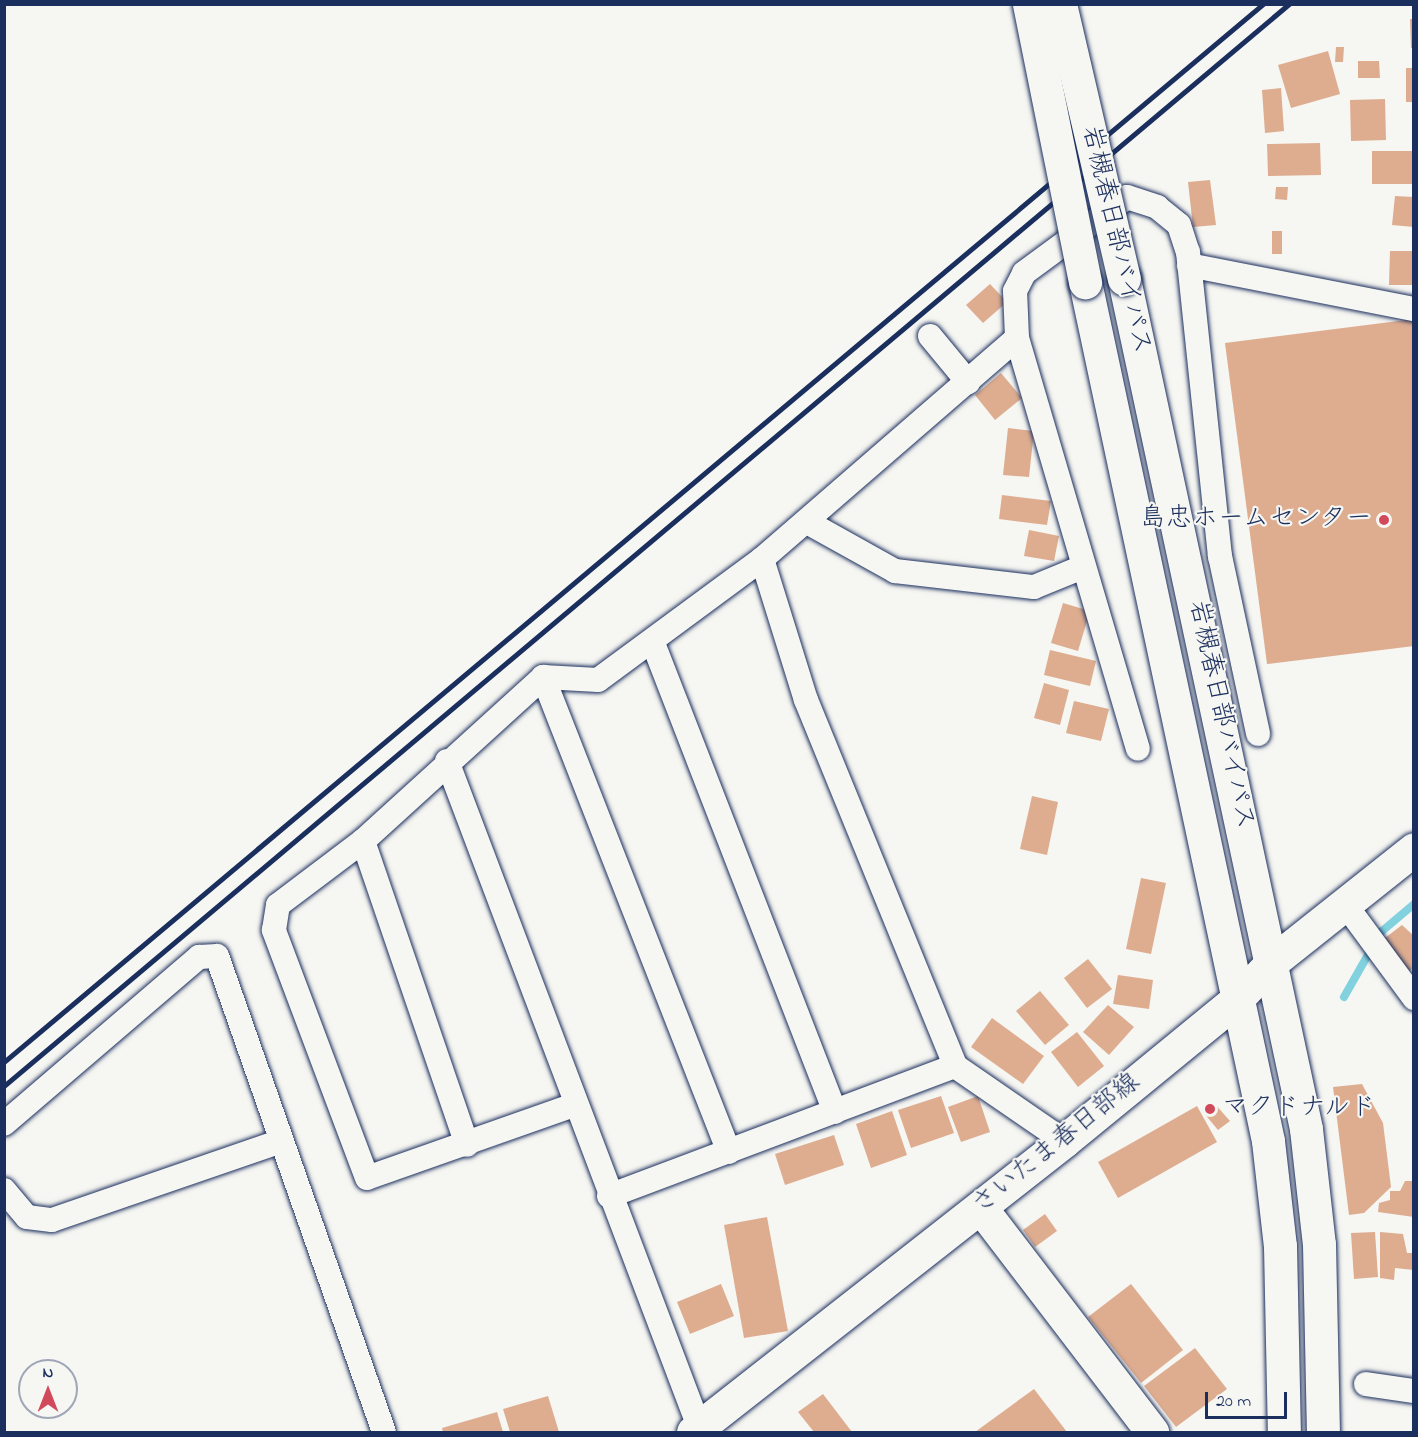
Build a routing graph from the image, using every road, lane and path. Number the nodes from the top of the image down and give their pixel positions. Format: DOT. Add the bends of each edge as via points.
graph roads {
  1 [pos="1029,4"];
  2 [pos="1060,4"];
  3 [pos="1189,265"];
  4 [pos="1413,309"];
  5 [pos="930,336"];
  6 [pos="1017,338"];
  7 [pos="968,382"];
  8 [pos="807,522"];
  9 [pos="762,559"];
  10 [pos="1083,567"];
  11 [pos="653,643"];
  12 [pos="543,677"];
  13 [pos="1258,734"];
  14 [pos="1138,749"];
  15 [pos="447,761"];
  16 [pos="363,841"];
  17 [pos="1413,849"];
  18 [pos="1354,916"];
  19 [pos="1272,962"];
  20 [pos="1413,998"];
  21 [pos="1236,1000"];
  22 [pos="955,1066"];
  23 [pos="574,1105"];
  24 [pos="835,1112"];
  25 [pos="4,1124"];
  26 [pos="282,1141"];
  27 [pos="1064,1141"];
  28 [pos="467,1145"];
  29 [pos="729,1152"];
  30 [pos="4,1190"];
  31 [pos="609,1196"];
  32 [pos="981,1208"];
  33 [pos="1366,1384"];
  34 [pos="1413,1391"];
  35 [pos="696,1430"];
  36 [pos="384,1432"];
  37 [pos="1152,1432"];
  38 [pos="1284,1432"];
  39 [pos="1323,1432"];
  1 -- 21 [label="main road, 岩槻春日部バイパス, bridge"];
  2 -- 19 [label="main road, 岩槻春日部バイパス, bridge" via="1124,279"];
  3 -- 4 [label="street"];
  3 -- 6 [label="street" via="1179,225 1157,207 1127,197 1024,273 1015,291"];
  3 -- 13 [label="street" via="1220,556"];
  5 -- 7 [label="street"];
  6 -- 7 [label="street"];
  6 -- 10 [label="street"];
  7 -- 8 [label="street"];
  8 -- 9 [label="street"];
  8 -- 10 [label="street" via="895,571 1034,587"];
  9 -- 11 [label="street"];
  9 -- 22 [label="street" via="806,700"];
  10 -- 14 [label="street"];
  11 -- 12 [label="street" via="598,680"];
  11 -- 24 [label="street"];
  12 -- 15 [label="street"];
  12 -- 29 [label="street"];
  15 -- 16 [label="street"];
  15 -- 23 [label="street"];
  16 -- 28 [label="street"];
  16 -- 28 [label="street" via="278,905 274,930 367,1178"];
  17 -- 18 [label="main road, さいたま春日部線"];
  18 -- 19 [label="main road, さいたま春日部線"];
  18 -- 20 [label="street"];
  19 -- 21 [label="main road, さいたま春日部線"];
  19 -- 39 [label="main road, 岩槻春日部バイパス" via="1306,1129 1319,1244"];
  21 -- 27 [label="main road, さいたま春日部線"];
  21 -- 38 [label="main road, 岩槻春日部バイパス" via="1268,1142 1280,1246"];
  22 -- 24 [label="street"];
  22 -- 27 [label="street"];
  23 -- 28 [label="street"];
  23 -- 31 [label="street"];
  24 -- 29 [label="street"];
  25 -- 26 [label="street" via="199,957 217,956"];
  26 -- 30 [label="street" via="52,1220 27,1216"];
  26 -- 36 [label="street"];
  27 -- 32 [label="main road, さいたま春日部線"];
  29 -- 31 [label="street"];
  31 -- 35 [label="street"];
  32 -- 35 [label="main road, さいたま春日部線"];
  32 -- 37 [label="main road"];
  33 -- 34 [label="street"];
}
